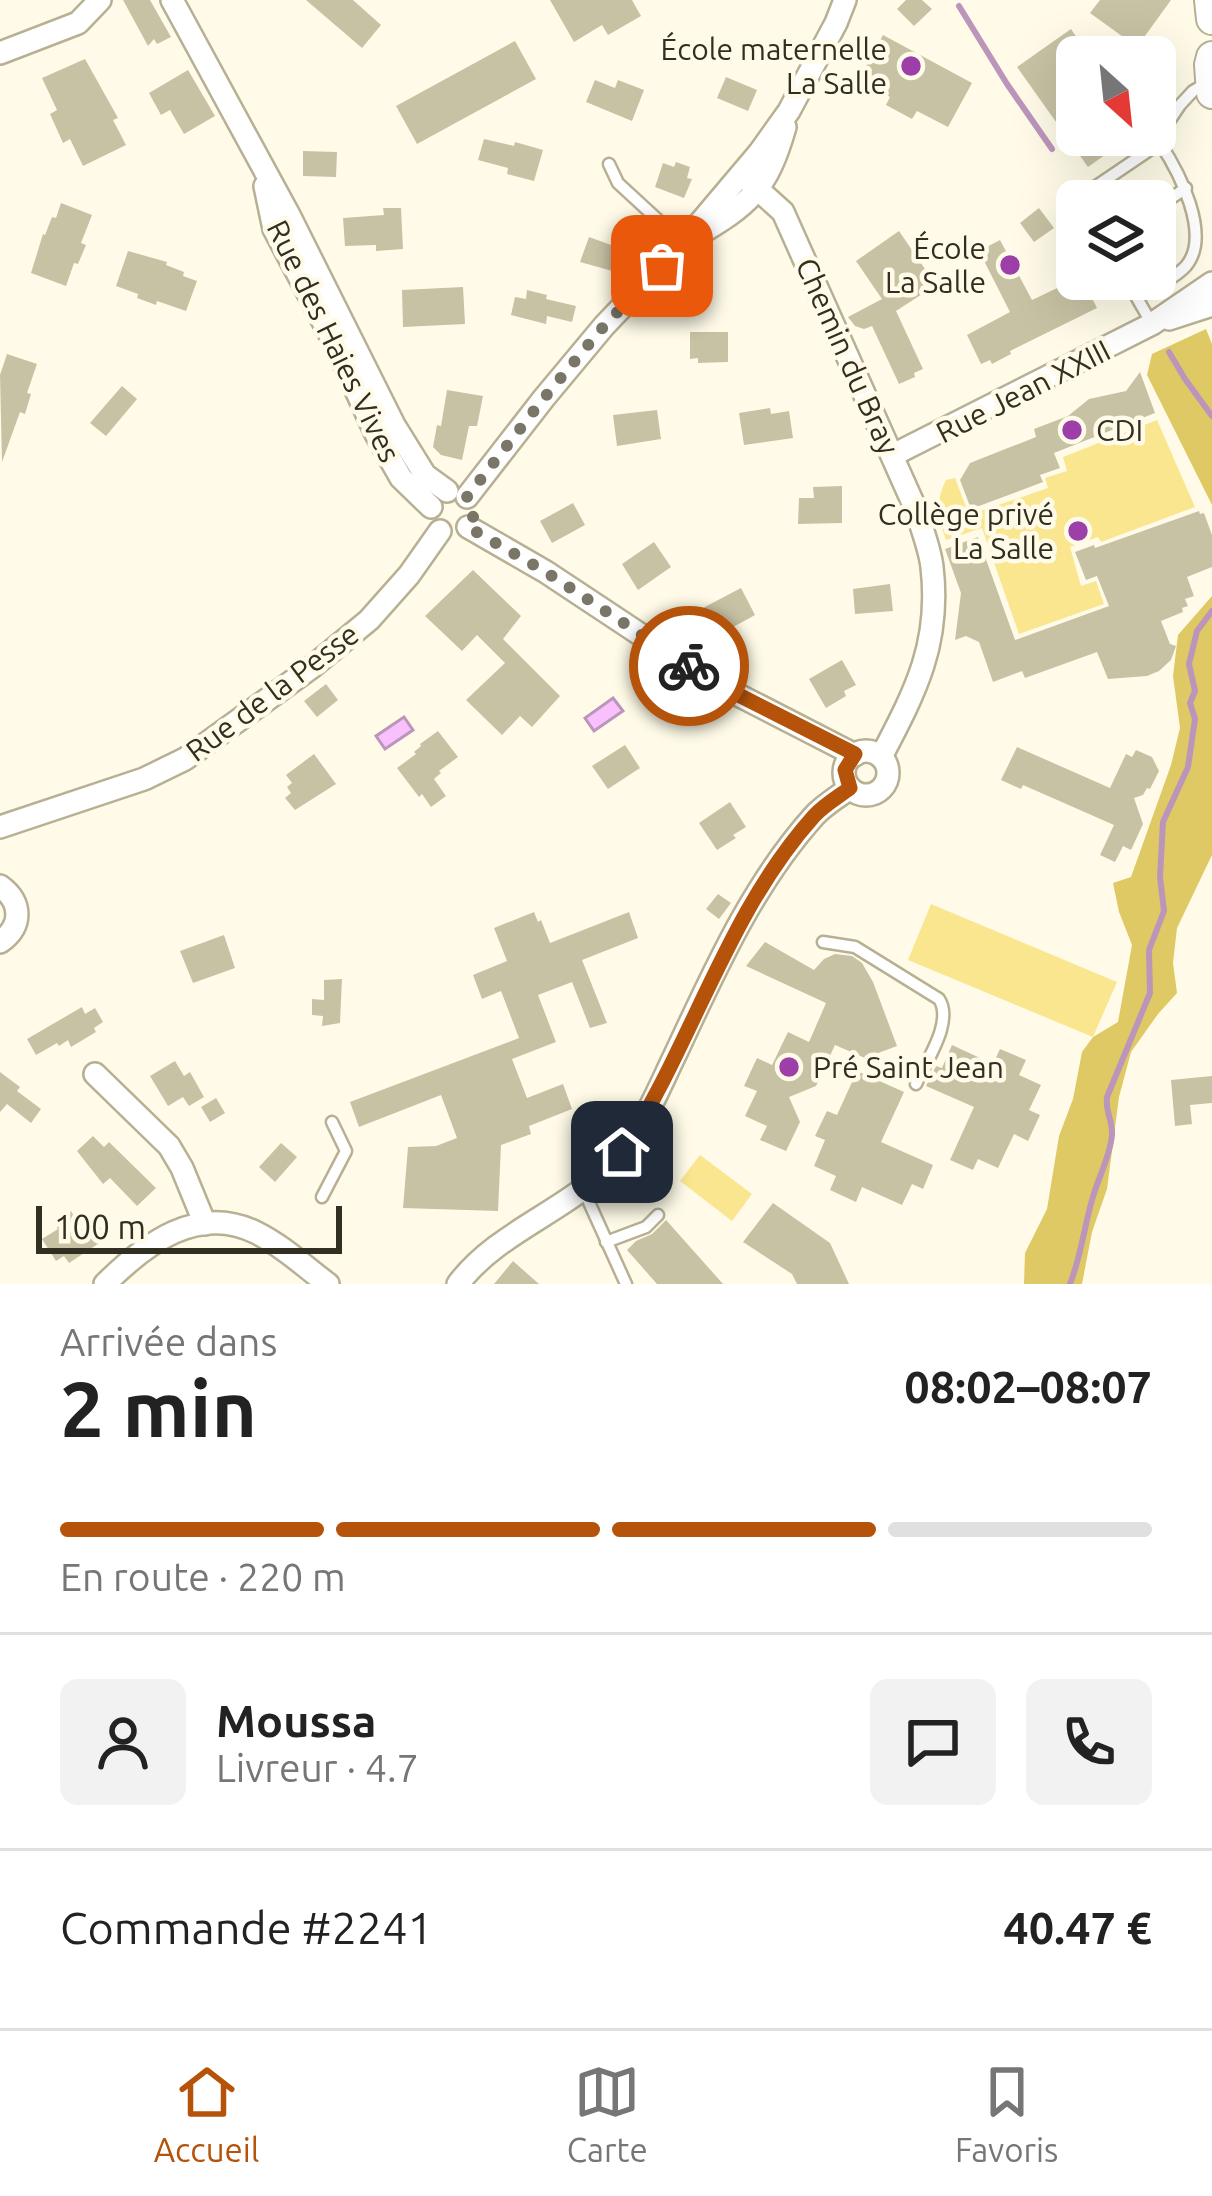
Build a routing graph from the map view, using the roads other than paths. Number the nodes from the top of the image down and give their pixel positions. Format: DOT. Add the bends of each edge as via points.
graph roads {
  1 [pos="100,0"];
  2 [pos="172,0"];
  3 [pos="845,0"];
  4 [pos="1210,0"];
  5 [pos="1212,19"];
  6 [pos="0,53"];
  7 [pos="1211,77"];
  8 [pos="1176,111"];
  9 [pos="1140,156"];
  10 [pos="1168,156"];
  11 [pos="609,164"];
  12 [pos="1105,180"];
  13 [pos="750,182"];
  14 [pos="1186,188"];
  15 [pos="1176,194"];
  16 [pos="683,243"];
  17 [pos="1212,283"];
  18 [pos="1212,305"];
  19 [pos="1152,324"];
  20 [pos="893,455"];
  21 [pos="448,498"];
  22 [pos="468,527"];
  23 [pos="440,531"];
  24 [pos="855,754"];
  25 [pos="881,757"];
  26 [pos="850,788"];
  27 [pos="0,827"];
  28 [pos="0,886"];
  29 [pos="0,942"];
  30 [pos="824,942"];
  31 [pos="95,1074"];
  32 [pos="916,1084"];
  33 [pos="332,1122"];
  34 [pos="584,1189"];
  35 [pos="322,1197"];
  36 [pos="658,1215"];
  37 [pos="205,1224"];
  38 [pos="606,1242"];
  39 [pos="105,1284"];
  40 [pos="328,1284"];
  41 [pos="458,1284"];
  42 [pos="626,1284"];
  1 -- 6 [label="street" via="78,23"];
  2 -- 21 [label="street, Rue des Haies Vives" via="260,161 274,229 387,454 401,478"];
  3 -- 13 [label="street" via="789,111 772,168"];
  4 -- 5 [label="main road"];
  7 -- 8 [label="lane"];
  9 -- 12 [label="lane"];
  10 -- 14 [label="lane"];
  11 -- 16 [label="lane" via="618,183"];
  13 -- 16 [label="street" via="733,214"];
  13 -- 20 [label="street, Chemin du Bray" via="783,212"];
  14 -- 15 [label="lane"];
  14 -- 19 [label="lane" via="1197,254 1138,298"];
  16 -- 21 [label="street"];
  17 -- 19 [label="street, Rue Jean XXIII"];
  18 -- 19 [label="street, Rue Jean XXIII"];
  19 -- 20 [label="street, Rue Jean XXIII"];
  20 -- 25 [label="street, Chemin du Bray" via="932,564 934,618 920,680"];
  21 -- 22 [label="street" via="474,515"];
  21 -- 23 [label="street" via="433,523"];
  22 -- 23 [label="street"];
  22 -- 24 [label="street" via="709,680"];
  23 -- 27 [label="street, Rue de la Pesse" via="369,620 185,759"];
  24 -- 25 [label="street"];
  24 -- 26 [label="street" via="845,770"];
  25 -- 26 [label="street" via="888,776 882,789 862,795"];
  26 -- 34 [label="street" via="817,813 775,868 720,960 644,1118"];
  28 -- 29 [label="street" via="18,915"];
  30 -- 32 [label="lane" via="855,947 943,1004"];
  31 -- 37 [label="street" via="169,1146"];
  33 -- 35 [label="lane" via="346,1150"];
  34 -- 38 [label="lane"];
  34 -- 41 [label="street"];
  36 -- 38 [label="lane"];
  37 -- 39 [label="street" via="168,1233"];
  37 -- 40 [label="street" via="256,1232"];
  38 -- 42 [label="lane"];
}
